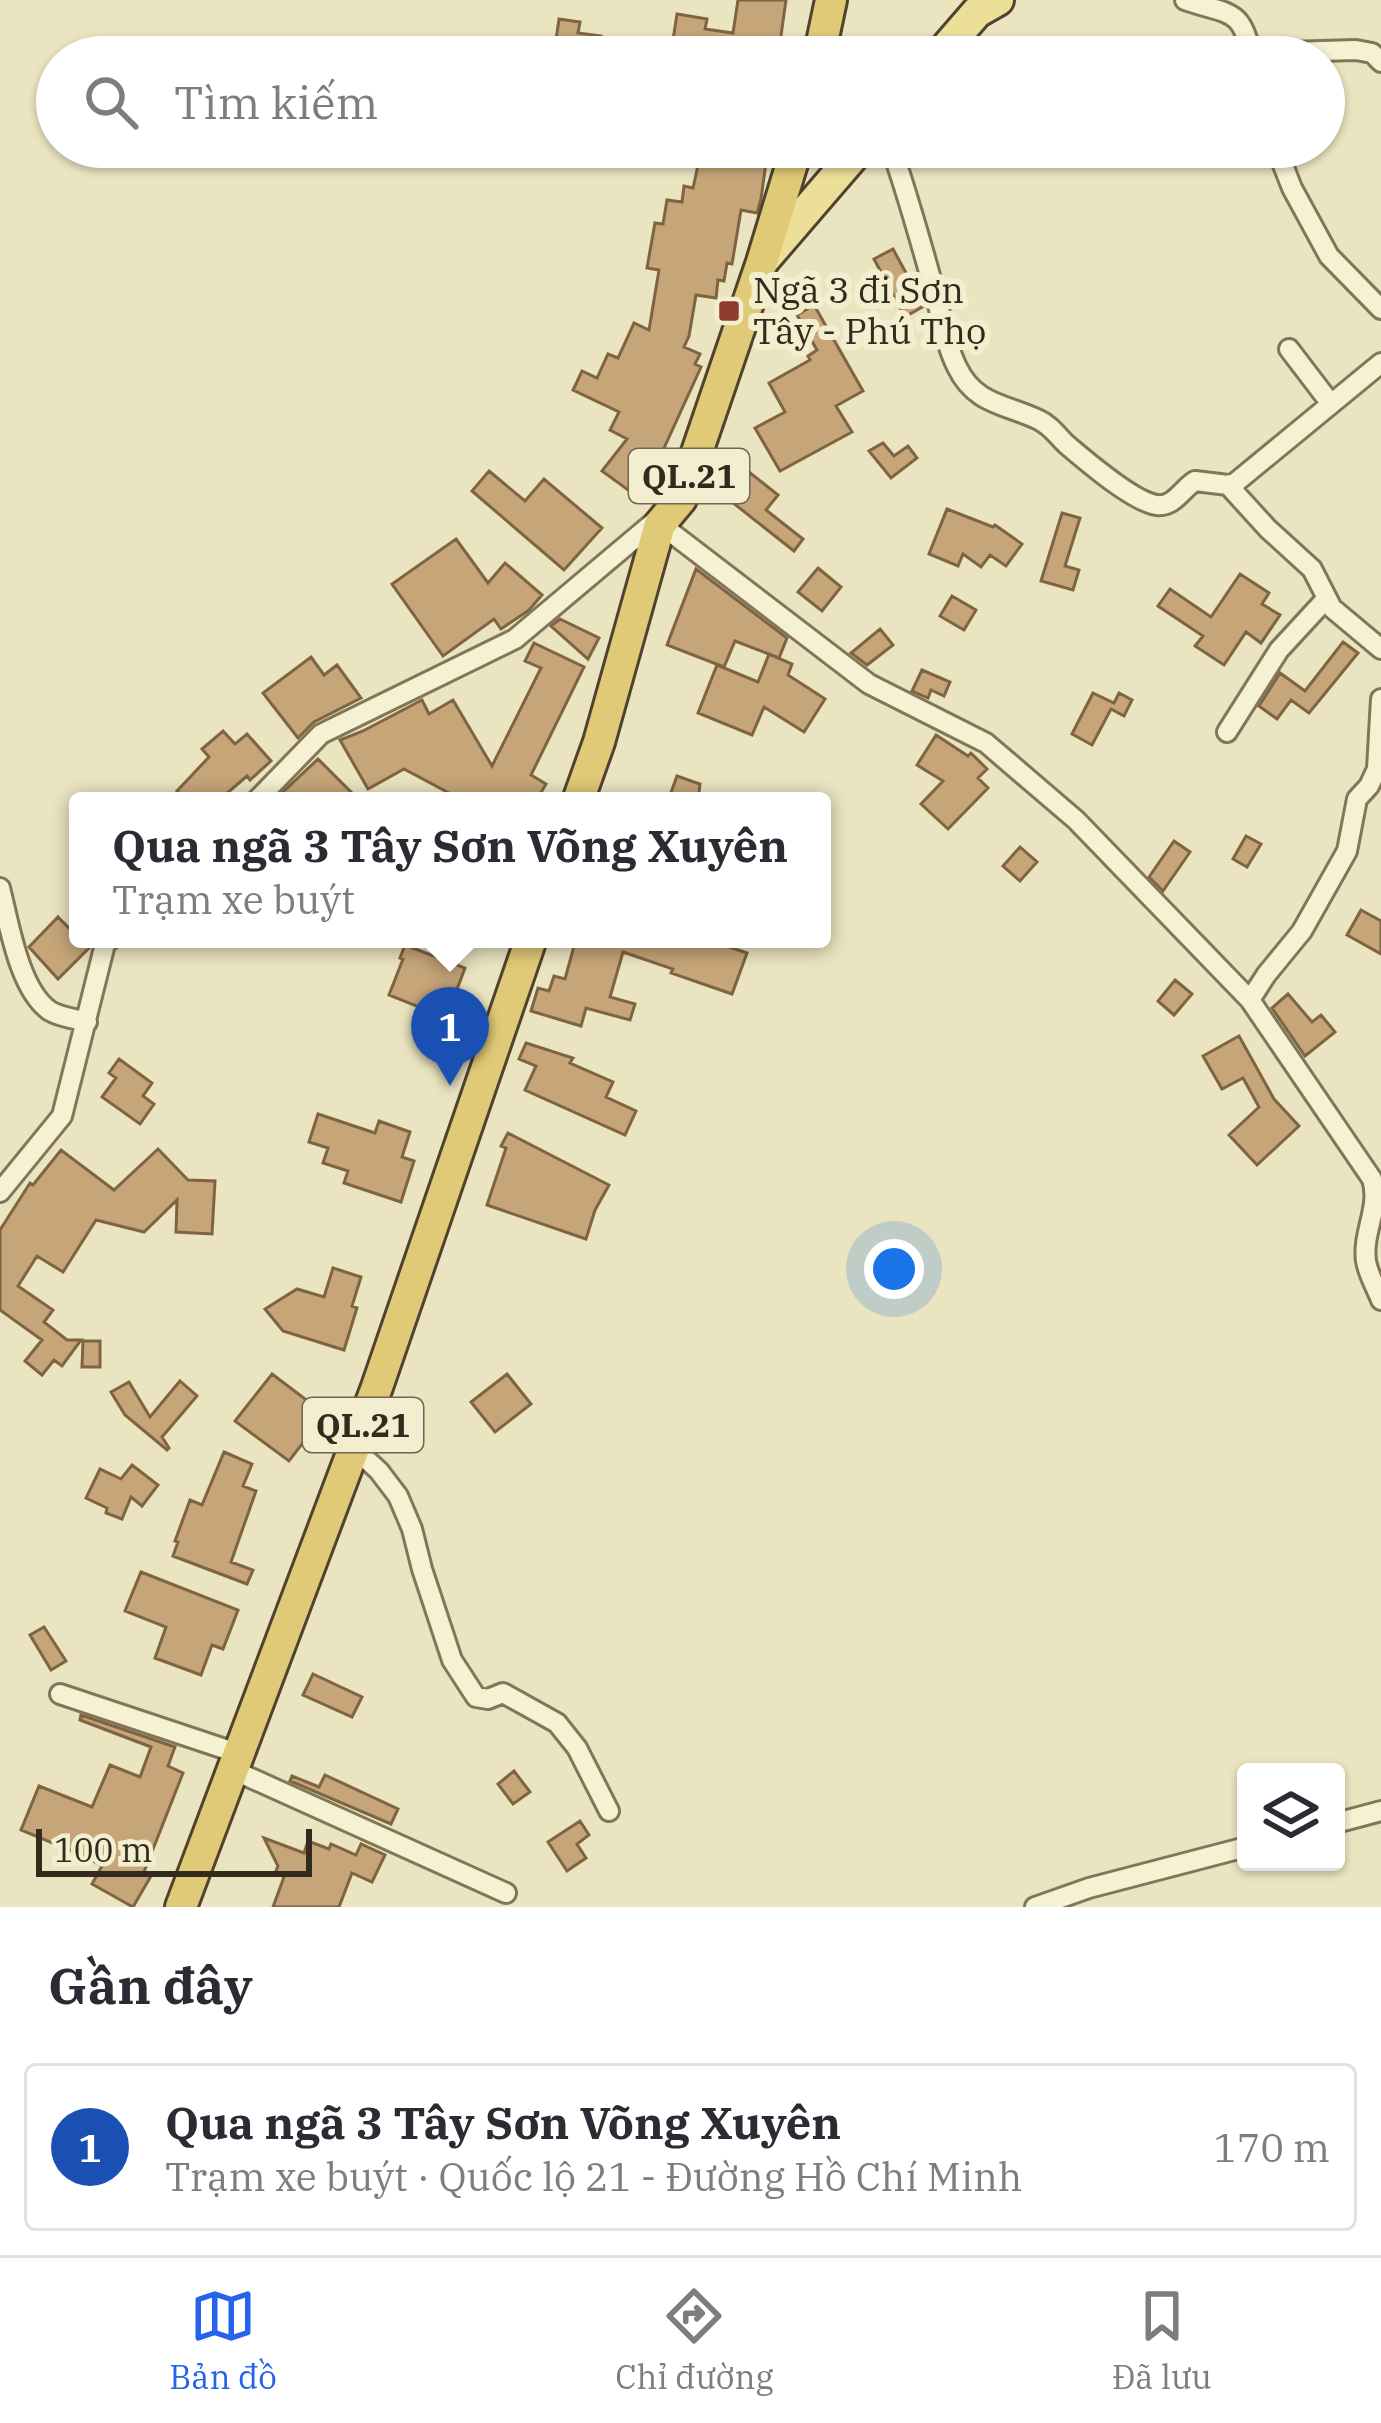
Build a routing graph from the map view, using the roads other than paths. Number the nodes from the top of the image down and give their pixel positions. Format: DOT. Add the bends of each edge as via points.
graph roads {
  1 [pos="831,0"];
  2 [pos="998,0"];
  3 [pos="1185,0"];
  4 [pos="823,36"];
  5 [pos="956,36"];
  6 [pos="1248,36"];
  7 [pos="1345,51"];
  8 [pos="1381,62"];
  9 [pos="791,168"];
  10 [pos="842,168"];
  11 [pos="898,168"];
  12 [pos="1284,168"];
  13 [pos="762,262"];
  14 [pos="1381,309"];
  15 [pos="1289,350"];
  16 [pos="1381,363"];
  17 [pos="1331,404"];
  18 [pos="1228,485"];
  19 [pos="681,499"];
  20 [pos="660,524"];
  21 [pos="1326,599"];
  22 [pos="1381,650"];
  23 [pos="1381,699"];
  24 [pos="1227,732"];
  25 [pos="265,792"];
  26 [pos="581,792"];
  27 [pos="0,888"];
  28 [pos="104,948"];
  29 [pos="528,948"];
  30 [pos="1250,1000"];
  31 [pos="87,1022"];
  32 [pos="0,1192"];
  33 [pos="1381,1300"];
  34 [pos="354,1448"];
  35 [pos="59,1694"];
  36 [pos="237,1762"];
  37 [pos="609,1811"];
  38 [pos="1381,1811"];
  39 [pos="1345,1821"];
  40 [pos="1237,1848"];
  41 [pos="506,1893"];
  42 [pos="181,1907"];
  43 [pos="1035,1907"];
  1 -- 4 [label="highway"];
  2 -- 5 [label="main road"];
  3 -- 6 [label="street" via="1232,14"];
  7 -- 8 [label="street"];
  9 -- 13 [label="highway, QL.21"];
  10 -- 13 [label="main road"];
  11 -- 18 [label="street" via="964,380 994,404 1049,426 1124,490 1156,505 1195,482"];
  12 -- 14 [label="street" via="1330,256"];
  13 -- 19 [label="highway, QL.21"];
  15 -- 17 [label="street"];
  16 -- 17 [label="street"];
  17 -- 18 [label="street"];
  18 -- 21 [label="street" via="1312,569"];
  19 -- 20 [label="highway, QL.21"];
  19 -- 25 [label="street" via="515,640 321,734"];
  20 -- 26 [label="highway, QL.21"];
  20 -- 30 [label="street" via="868,684 986,743 1076,820"];
  21 -- 22 [label="street"];
  21 -- 24 [label="street" via="1279,650"];
  23 -- 30 [label="street" via="1377,769 1357,799 1348,851"];
  27 -- 31 [label="street" via="33,991 51,1012"];
  28 -- 31 [label="street"];
  29 -- 34 [label="highway, QL.21"];
  30 -- 33 [label="street" via="1372,1179 1365,1256"];
  31 -- 32 [label="street" via="62,1116"];
  34 -- 36 [label="highway, QL.21"];
  34 -- 37 [label="street" via="398,1496 452,1660 476,1697 503,1693 557,1723"];
  35 -- 36 [label="street"];
  36 -- 41 [label="street"];
  36 -- 42 [label="highway, QL.21"];
  38 -- 39 [label="street"];
  40 -- 43 [label="street"];
}
